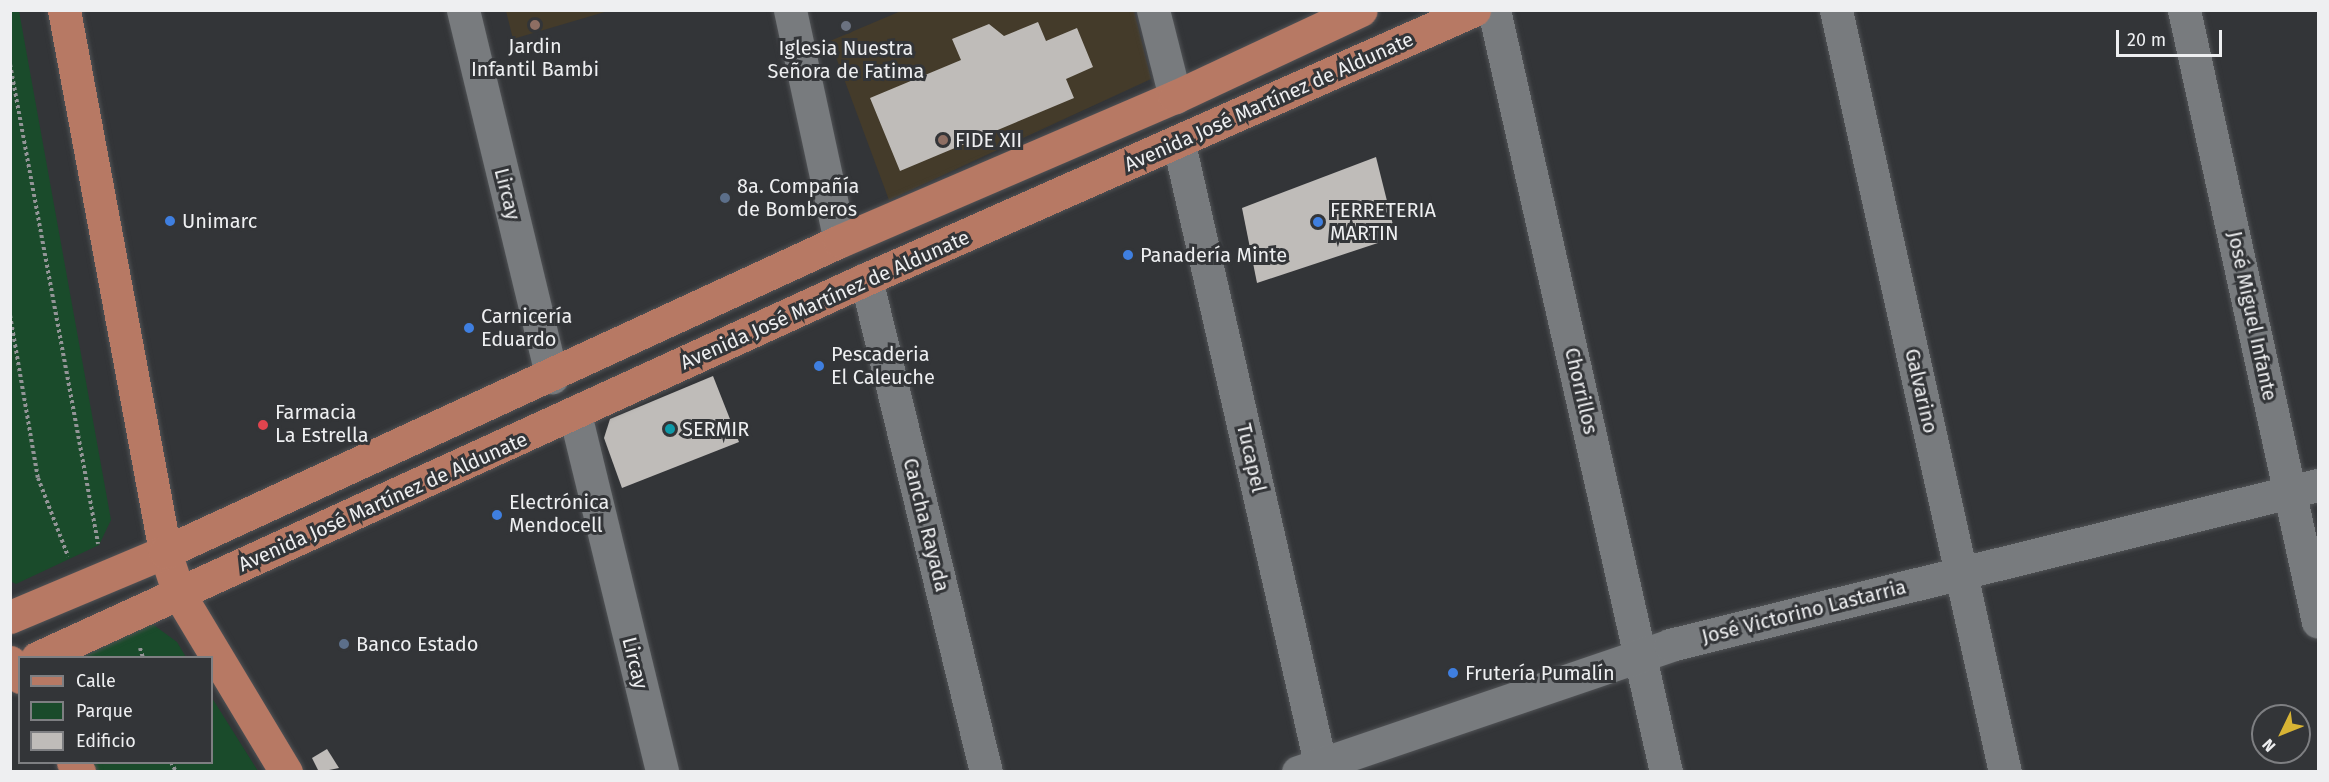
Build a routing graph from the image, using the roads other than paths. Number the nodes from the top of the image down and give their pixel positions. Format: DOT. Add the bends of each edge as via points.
graph roads {
  1 [pos="64,10"];
  2 [pos="463,10"];
  3 [pos="790,10"];
  4 [pos="1153,10"];
  5 [pos="1361,10"];
  6 [pos="1474,10"];
  7 [pos="1494,10"];
  8 [pos="1836,10"];
  9 [pos="2184,10"];
  10 [pos="1175,97"];
  11 [pos="1179,144"];
  12 [pos="840,242"];
  13 [pos="866,279"];
  14 [pos="552,377"];
  15 [pos="575,414"];
  16 [pos="2305,489"];
  17 [pos="165,552"];
  18 [pos="1962,573"];
  19 [pos="179,594"];
  20 [pos="10,617"];
  21 [pos="2319,622"];
  22 [pos="1641,654"];
  23 [pos="40,656"];
  24 [pos="1314,769"];
  25 [pos="286,771"];
  26 [pos="662,771"];
  27 [pos="986,771"];
  28 [pos="1666,771"];
  29 [pos="2005,771"];
  1 -- 17 [label="main road"];
  2 -- 14 [label="street, Lircay"];
  3 -- 12 [label="street"];
  4 -- 10 [label="street"];
  5 -- 10 [label="main road"];
  6 -- 11 [label="main road, Avenida José Martínez de Aldunate"];
  7 -- 22 [label="street, Chorrillos"];
  8 -- 18 [label="street, Galvarino"];
  9 -- 16 [label="street, José Miguel Infante"];
  10 -- 12 [label="main road"];
  11 -- 13 [label="main road, Avenida José Martínez de Aldunate"];
  11 -- 24 [label="street, Tucapel"];
  12 -- 14 [label="main road"];
  13 -- 15 [label="main road, Avenida José Martínez de Aldunate"];
  13 -- 27 [label="street, Cancha Rayada"];
  14 -- 17 [label="main road"];
  15 -- 19 [label="main road, Avenida José Martínez de Aldunate"];
  15 -- 26 [label="street, Lircay"];
  16 -- 18 [label="street, José Victorino Lastarria"];
  16 -- 21 [label="street, José Miguel Infante"];
  17 -- 19 [label="main road"];
  17 -- 20 [label="main road"];
  18 -- 22 [label="street, José Victorino Lastarria"];
  18 -- 29 [label="street, Galvarino"];
  19 -- 23 [label="main road, Avenida José Martínez de Aldunate"];
  19 -- 25 [label="main road"];
  22 -- 24 [label="street, José Victorino Lastarria"];
  22 -- 28 [label="street, Chorrillos"];
}
